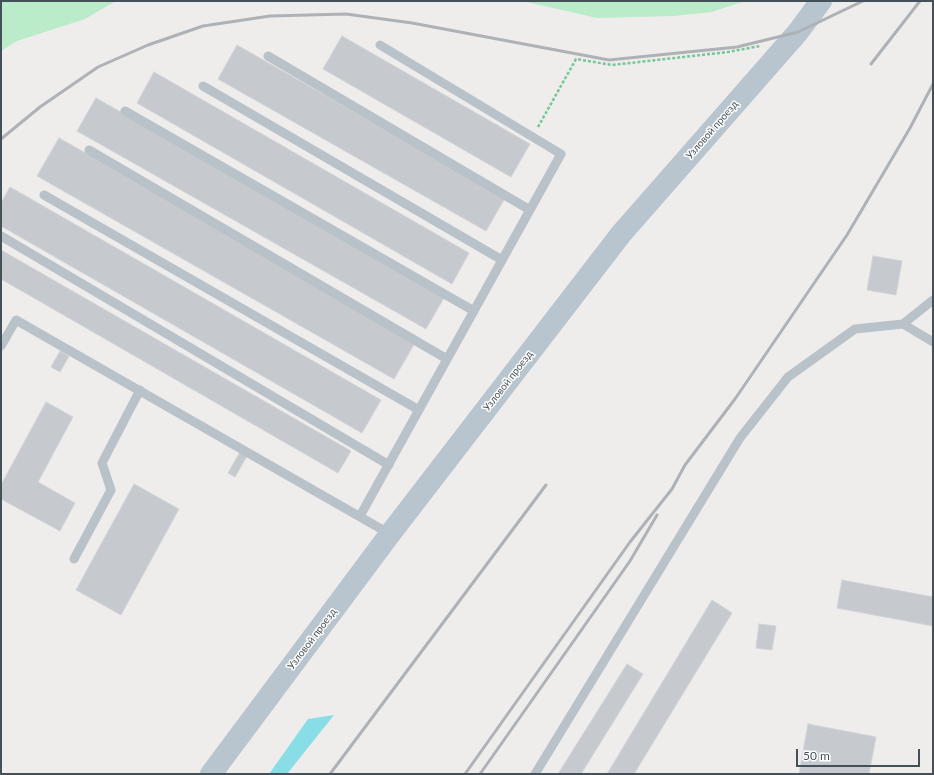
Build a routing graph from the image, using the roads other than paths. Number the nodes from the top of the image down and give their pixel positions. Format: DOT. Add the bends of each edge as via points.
graph roads {
  1 [pos="821,1"];
  2 [pos="380,45"];
  3 [pos="268,56"];
  4 [pos="203,86"];
  5 [pos="125,111"];
  6 [pos="89,150"];
  7 [pos="44,195"];
  8 [pos="530,210"];
  9 [pos="1,236"];
  10 [pos="502,260"];
  11 [pos="933,300"];
  12 [pos="474,311"];
  13 [pos="903,324"];
  14 [pos="933,342"];
  15 [pos="1,346"];
  16 [pos="447,359"];
  17 [pos="140,390"];
  18 [pos="419,410"];
  19 [pos="388,465"];
  20 [pos="360,516"];
  21 [pos="390,534"];
  22 [pos="74,558"];
  23 [pos="211,774"];
  24 [pos="535,774"];
  1 -- 21 [label="street, Узловой проезд" via="798,32 622,234"];
  2 -- 8 [label="lane" via="562,154"];
  3 -- 8 [label="lane"];
  4 -- 10 [label="lane"];
  5 -- 12 [label="lane"];
  6 -- 16 [label="lane"];
  7 -- 18 [label="lane"];
  8 -- 10 [label="lane"];
  9 -- 19 [label="lane"];
  10 -- 12 [label="lane"];
  11 -- 13 [label="lane"];
  12 -- 16 [label="lane"];
  13 -- 14 [label="lane"];
  13 -- 24 [label="lane" via="855,329 788,376 740,438"];
  15 -- 17 [label="lane" via="16,320"];
  16 -- 18 [label="lane"];
  17 -- 20 [label="lane"];
  17 -- 22 [label="lane" via="102,463 111,490"];
  18 -- 19 [label="lane"];
  19 -- 20 [label="lane"];
  20 -- 21 [label="lane"];
  21 -- 23 [label="street, Узловой проезд"];
}
